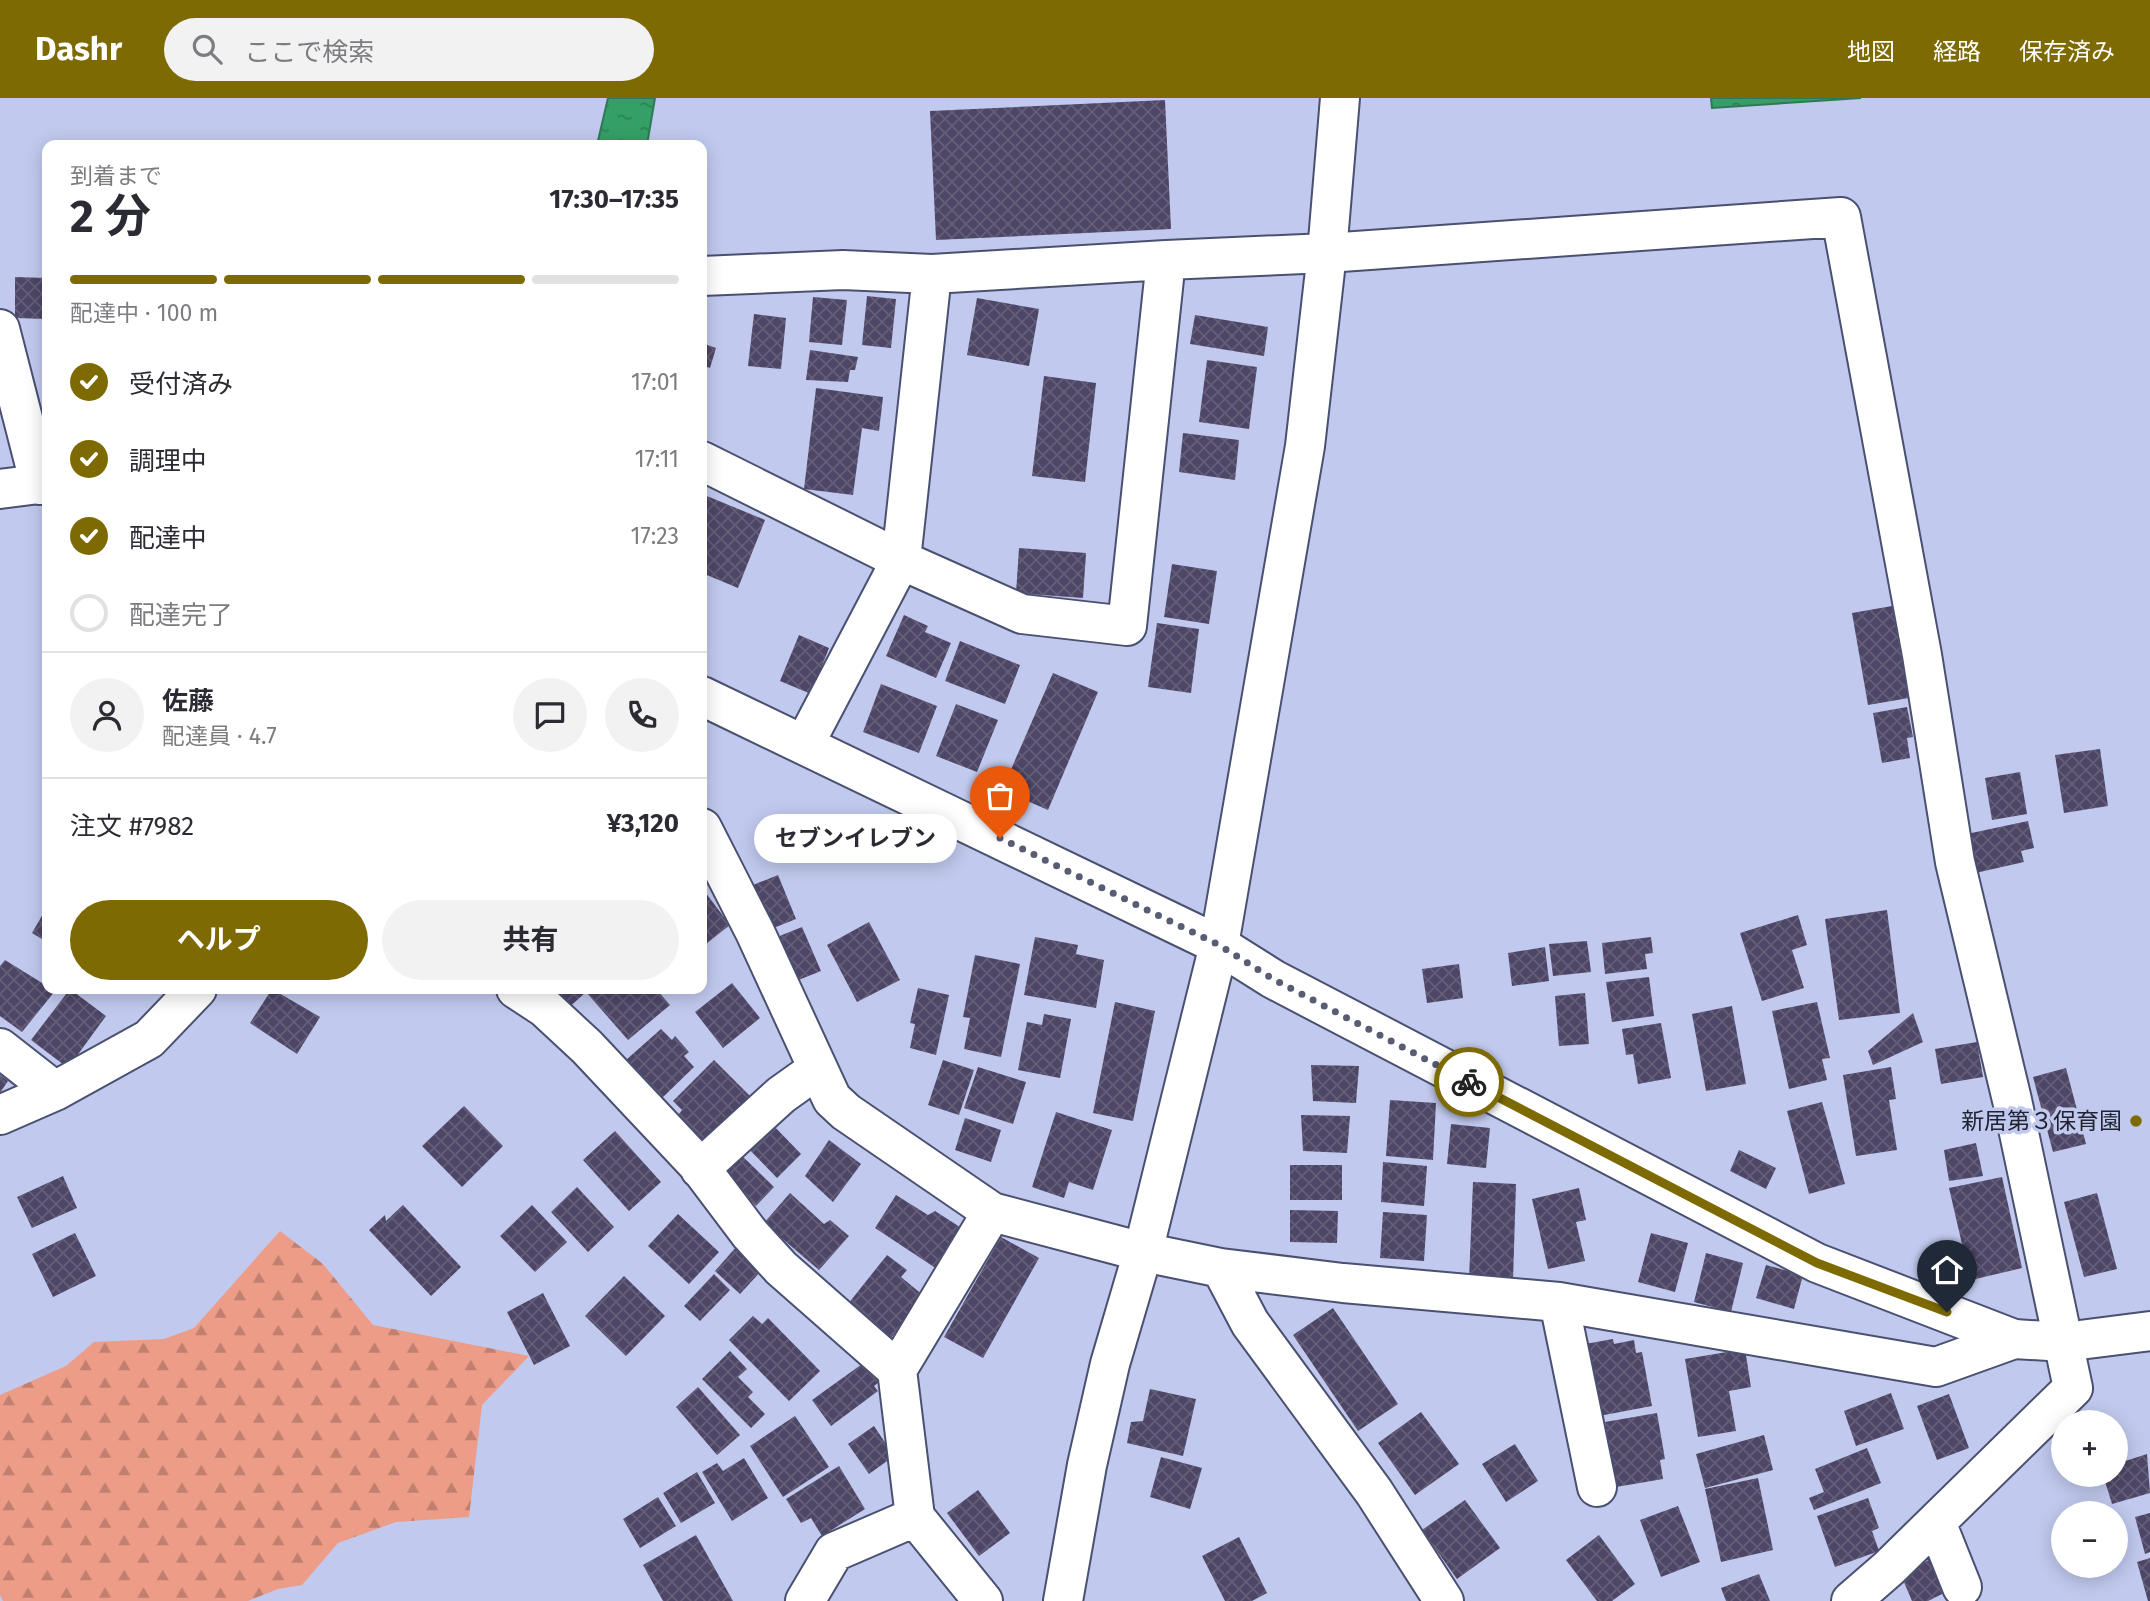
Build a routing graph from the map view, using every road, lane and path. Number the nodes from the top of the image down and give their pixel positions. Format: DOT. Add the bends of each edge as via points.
graph roads {
  1 [pos="1340,98"];
  2 [pos="1328,253"];
  3 [pos="1166,260"];
  4 [pos="932,274"];
  5 [pos="707,276"];
  6 [pos="0,329"];
  7 [pos="707,463"];
  8 [pos="42,477"];
  9 [pos="42,484"];
  10 [pos="0,489"];
  11 [pos="901,560"];
  12 [pos="707,698"];
  13 [pos="805,743"];
  14 [pos="707,839"];
  15 [pos="1219,945"];
  16 [pos="192,994"];
  17 [pos="524,994"];
  18 [pos="0,1048"];
  19 [pos="816,1070"];
  20 [pos="55,1091"];
  21 [pos="0,1115"];
  22 [pos="700,1168"];
  23 [pos="992,1212"];
  24 [pos="1143,1252"];
  25 [pos="1220,1268"];
  26 [pos="1559,1302"];
  27 [pos="2150,1331"];
  28 [pos="2014,1339"];
  29 [pos="2064,1342"];
  30 [pos="897,1370"];
  31 [pos="1597,1487"];
  32 [pos="915,1517"];
  33 [pos="1936,1522"];
  34 [pos="1962,1587"];
  35 [pos="805,1601"];
  36 [pos="983,1601"];
  37 [pos="1063,1601"];
  38 [pos="1444,1601"];
  39 [pos="1851,1601"];
  1 -- 2 [label="street"];
  2 -- 3 [label="street"];
  2 -- 15 [label="street" via="1305,446"];
  2 -- 29 [label="street" via="1841,217 1922,655 1955,862"];
  3 -- 4 [label="street"];
  3 -- 11 [label="street" via="1127,626 1022,614"];
  4 -- 5 [label="street" via="843,270"];
  4 -- 11 [label="street"];
  6 -- 8 [label="street"];
  7 -- 11 [label="street"];
  9 -- 10 [label="street"];
  11 -- 13 [label="street"];
  12 -- 13 [label="street"];
  13 -- 15 [label="street"];
  14 -- 19 [label="street" via="755,932"];
  15 -- 24 [label="street"];
  15 -- 28 [label="street" via="1285,985 1817,1263"];
  16 -- 20 [label="street" via="149,1039"];
  17 -- 22 [label="street" via="587,1047"];
  18 -- 20 [label="street"];
  19 -- 22 [label="street"];
  19 -- 23 [label="street" via="832,1099 846,1112"];
  20 -- 21 [label="street"];
  22 -- 30 [label="street" via="774,1261"];
  23 -- 24 [label="street"];
  23 -- 30 [label="street"];
  24 -- 25 [label="street"];
  24 -- 37 [label="street" via="1110,1364"];
  25 -- 26 [label="street"];
  25 -- 38 [label="street" via="1250,1323 1374,1492"];
  26 -- 28 [label="street" via="1936,1367"];
  26 -- 31 [label="street"];
  27 -- 29 [label="street"];
  28 -- 29 [label="street"];
  29 -- 33 [label="street" via="2073,1388"];
  30 -- 32 [label="street"];
  32 -- 35 [label="street" via="834,1552"];
  32 -- 36 [label="street"];
  33 -- 34 [label="street"];
  33 -- 39 [label="street"];
}
